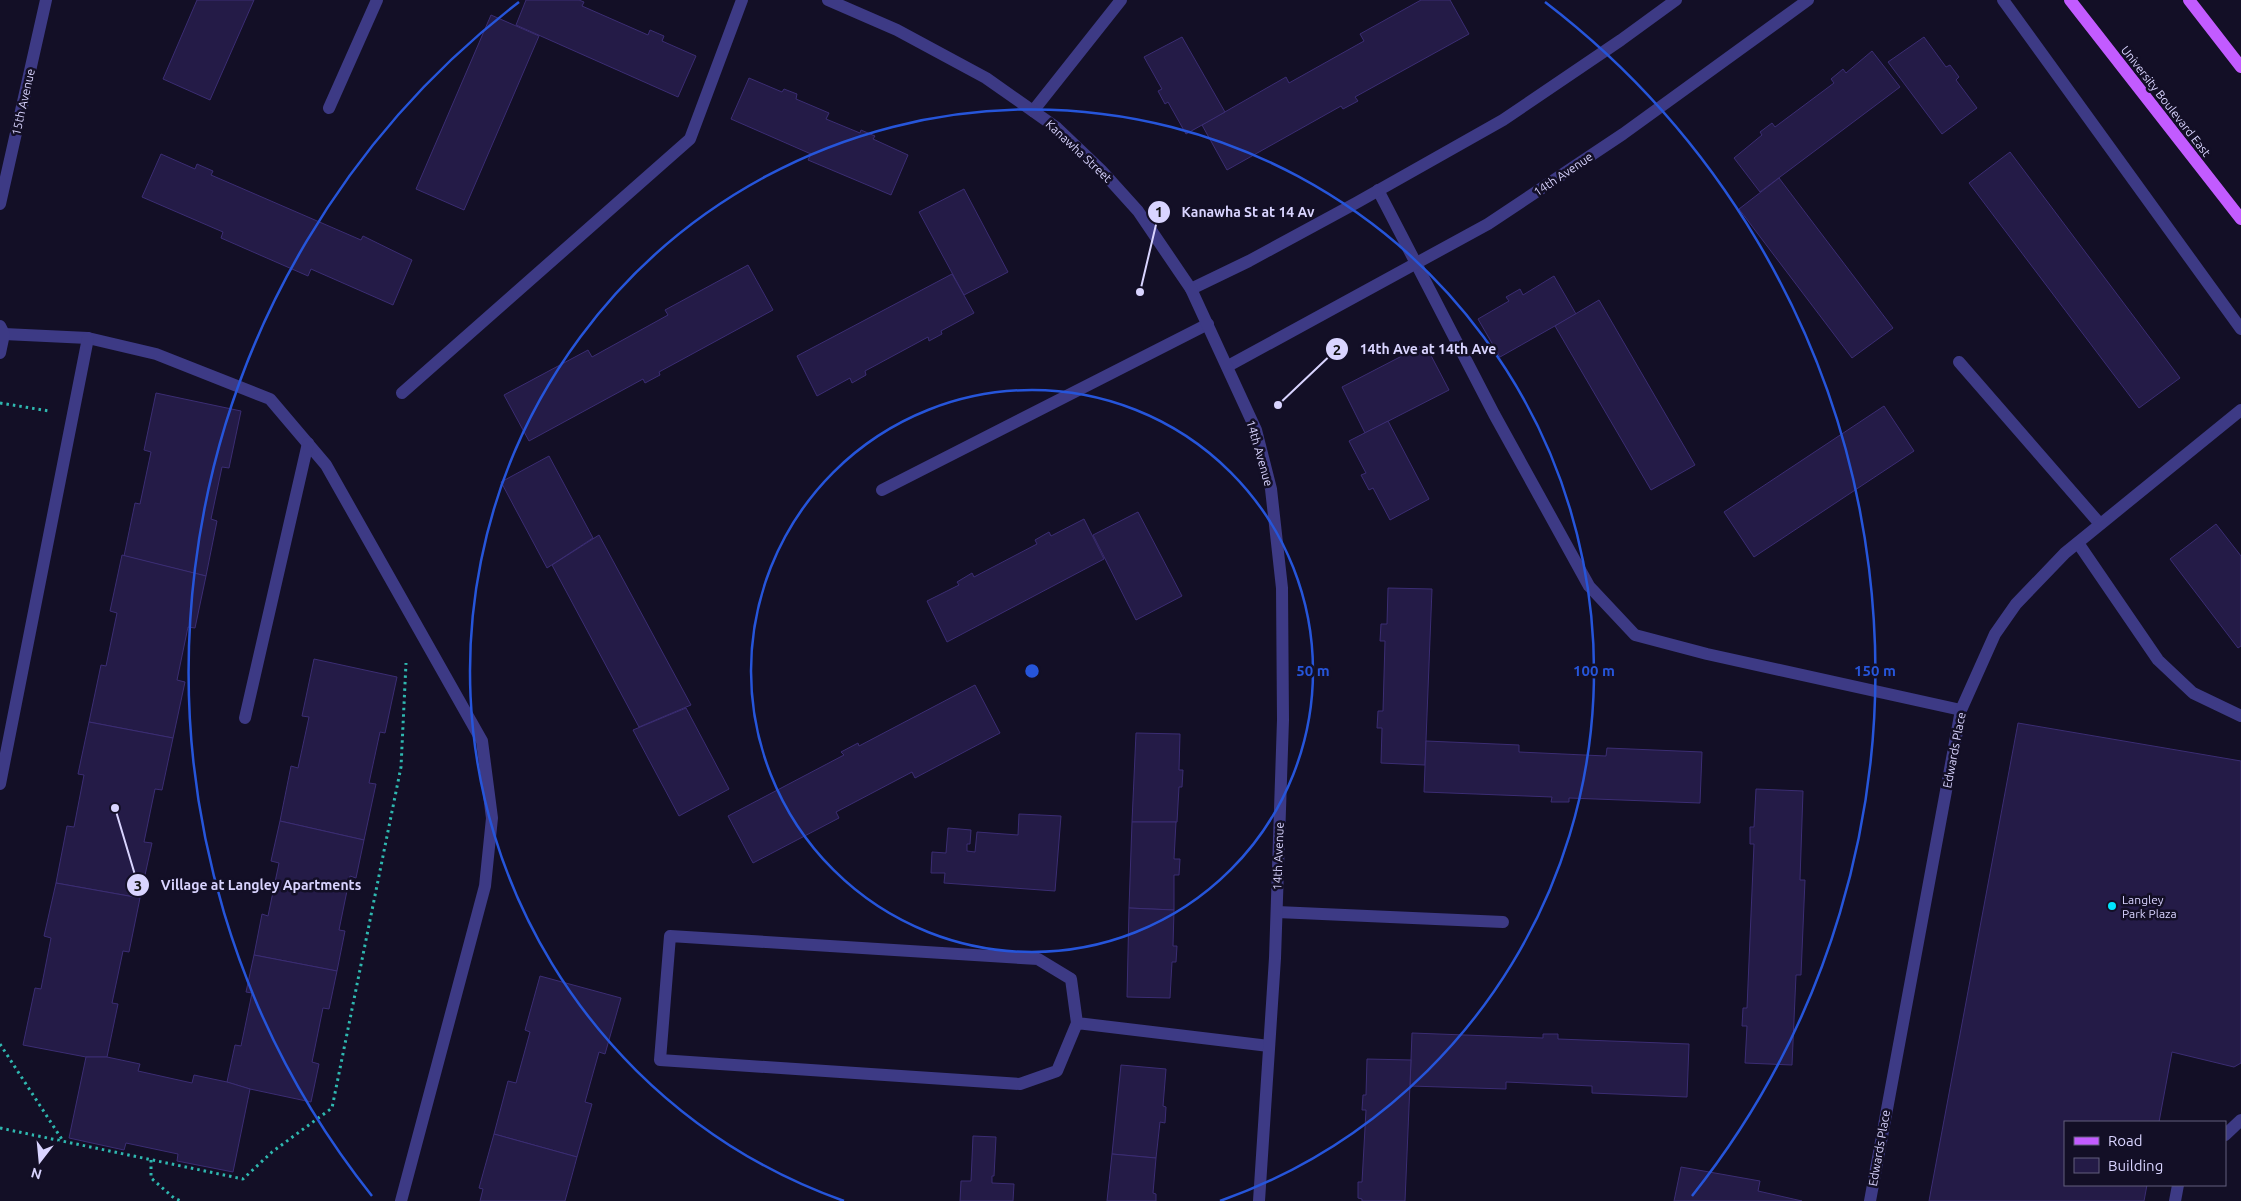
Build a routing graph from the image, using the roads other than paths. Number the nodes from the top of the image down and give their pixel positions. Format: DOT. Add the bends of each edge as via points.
graph roads {
  1 [pos="46,0"];
  2 [pos="377,0"];
  3 [pos="742,0"];
  4 [pos="828,0"];
  5 [pos="1121,0"];
  6 [pos="1676,0"];
  7 [pos="1808,0"];
  8 [pos="2003,0"];
  9 [pos="2070,0"];
  10 [pos="2189,0"];
  11 [pos="2241,67"];
  12 [pos="330,108"];
  13 [pos="1033,111"];
  14 [pos="1378,190"];
  15 [pos="0,204"];
  16 [pos="2241,219"];
  17 [pos="1416,263"];
  18 [pos="1191,289"];
  19 [pos="1208,324"];
  20 [pos="2241,329"];
  21 [pos="2,330"];
  22 [pos="88,338"];
  23 [pos="0,353"];
  24 [pos="1959,362"];
  25 [pos="1228,366"];
  26 [pos="402,393"];
  27 [pos="2241,410"];
  28 [pos="308,443"];
  29 [pos="882,490"];
  30 [pos="2100,524"];
  31 [pos="2078,543"];
  32 [pos="1961,710"];
  33 [pos="2241,716"];
  34 [pos="245,718"];
  35 [pos="0,784"];
  36 [pos="1277,912"];
  37 [pos="1503,922"];
  38 [pos="1077,1023"];
  39 [pos="1269,1046"];
  40 [pos="2241,1120"];
  41 [pos="2226,1134"];
  42 [pos="2178,1186"];
  43 [pos="401,1201"];
  44 [pos="1259,1201"];
  45 [pos="1870,1201"];
  46 [pos="2175,1201"];
  1 -- 15 [label="street, 15th Avenue"];
  2 -- 12 [label="street"];
  3 -- 26 [label="street" via="690,139"];
  4 -- 13 [label="street, Kanawha Street" via="897,30 986,78"];
  5 -- 13 [label="street"];
  6 -- 14 [label="street" via="1503,120"];
  7 -- 17 [label="street, 14th Avenue" via="1615,139 1488,224"];
  8 -- 20 [label="street"];
  9 -- 16 [label="main road, University Boulevard East"];
  10 -- 11 [label="main road"];
  13 -- 18 [label="street, Kanawha Street" via="1057,128 1102,170 1138,211"];
  14 -- 17 [label="street"];
  14 -- 18 [label="street"];
  17 -- 25 [label="street, 14th Avenue"];
  17 -- 32 [label="street" via="1588,586 1635,634 1707,654"];
  18 -- 19 [label="street, Kanawha Street"];
  19 -- 25 [label="street, Kanawha Street"];
  19 -- 29 [label="street"];
  21 -- 22 [label="street"];
  21 -- 23 [label="street"];
  22 -- 28 [label="street" via="156,354 270,399"];
  22 -- 35 [label="street"];
  24 -- 30 [label="street"];
  25 -- 36 [label="street, 14th Avenue" via="1256,430 1271,489 1282,588"];
  27 -- 30 [label="street, Edwards Place"];
  28 -- 34 [label="street"];
  28 -- 43 [label="street" via="326,465 482,741 492,818 485,886"];
  30 -- 31 [label="street, Edwards Place"];
  31 -- 32 [label="street, Edwards Place" via="2011,612 1995,634"];
  31 -- 33 [label="street" via="2158,660 2193,692"];
  32 -- 45 [label="street, Edwards Place"];
  36 -- 37 [label="street"];
  36 -- 39 [label="street, 14th Avenue"];
  38 -- 38 [label="street" via="1071,979 1038,959 670,936 660,1060 1020,1084 1057,1071"];
  38 -- 39 [label="street"];
  39 -- 44 [label="street, 14th Avenue"];
  40 -- 41 [label="street"];
  42 -- 46 [label="street"];
}
